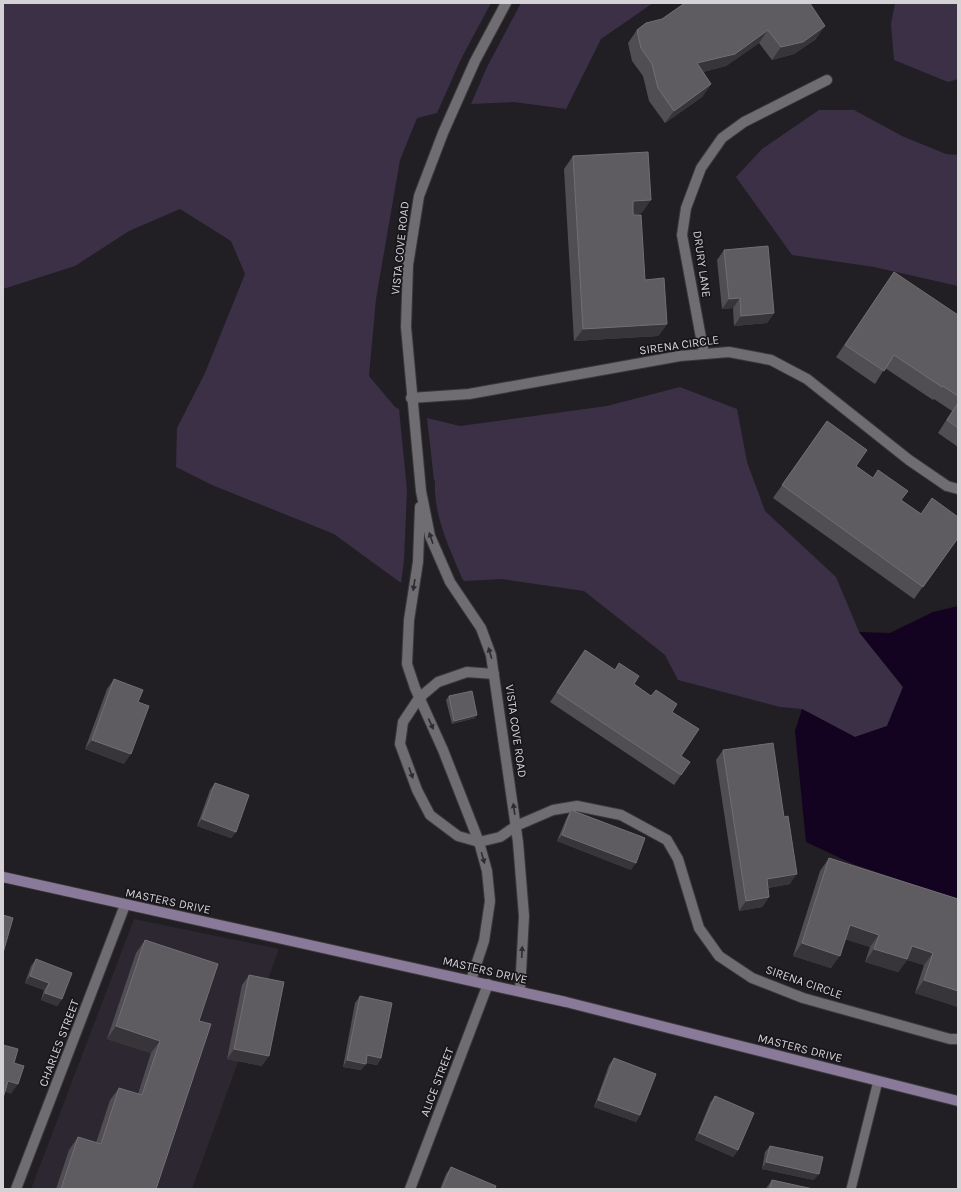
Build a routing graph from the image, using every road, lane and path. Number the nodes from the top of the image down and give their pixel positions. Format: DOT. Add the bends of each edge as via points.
graph roads {
  1 [pos="506,3"];
  2 [pos="827,80"];
  3 [pos="704,354"];
  4 [pos="411,398"];
  5 [pos="958,489"];
  6 [pos="421,491"];
  7 [pos="494,674"];
  8 [pos="419,698"];
  9 [pos="516,826"];
  10 [pos="479,842"];
  11 [pos="3,877"];
  12 [pos="125,905"];
  13 [pos="471,980"];
  14 [pos="488,984"];
  15 [pos="520,991"];
  16 [pos="958,1039"];
  17 [pos="878,1081"];
  18 [pos="958,1101"];
  19 [pos="16,1189"];
  20 [pos="410,1189"];
  21 [pos="851,1189"];
  1 -- 4 [label="street, VISTA COVE ROAD" via="443,133 419,196 408,265 406,327"];
  2 -- 3 [label="street, DRURY LANE" via="744,122 722,138 701,168 686,208 682,235"];
  3 -- 4 [label="street, SIRENA CIRCLE" via="680,356 469,394"];
  3 -- 5 [label="street, SIRENA CIRCLE" via="729,352 771,360 806,379 909,460 947,486"];
  4 -- 6 [label="street, VISTA COVE ROAD"];
  7 -- 6 [label="street, VISTA COVE ROAD, one-way" via="491,655 481,628 450,582 430,536"];
  6 -- 8 [label="street, VISTA COVE ROAD, one-way" via="418,562 409,620 407,664"];
  7 -- 8 [label="street" via="467,672 445,679"];
  9 -- 7 [label="street, VISTA COVE ROAD, one-way"];
  8 -- 10 [label="street, VISTA COVE ROAD, one-way" via="443,750"];
  8 -- 10 [label="street, one-way" via="403,722 400,744 417,790 430,815 458,836"];
  9 -- 10 [label="street, SIRENA CIRCLE" via="500,837"];
  15 -- 9 [label="street, VISTA COVE ROAD, one-way" via="524,916"];
  9 -- 16 [label="street, SIRENA CIRCLE" via="553,810 578,806 621,815 667,840 678,859 699,928 719,956 752,978 803,998 950,1039"];
  10 -- 13 [label="street, VISTA COVE ROAD, one-way" via="487,871 490,901 484,941"];
  11 -- 12 [label="street, MASTERS DRIVE"];
  12 -- 13 [label="street, MASTERS DRIVE"];
  12 -- 19 [label="street, CHARLES STREET"];
  13 -- 14 [label="street, MASTERS DRIVE"];
  14 -- 15 [label="street, MASTERS DRIVE"];
  14 -- 20 [label="street, ALICE STREET"];
  15 -- 17 [label="street, MASTERS DRIVE"];
  17 -- 18 [label="street, MASTERS DRIVE"];
  17 -- 21 [label="lane"];
}
